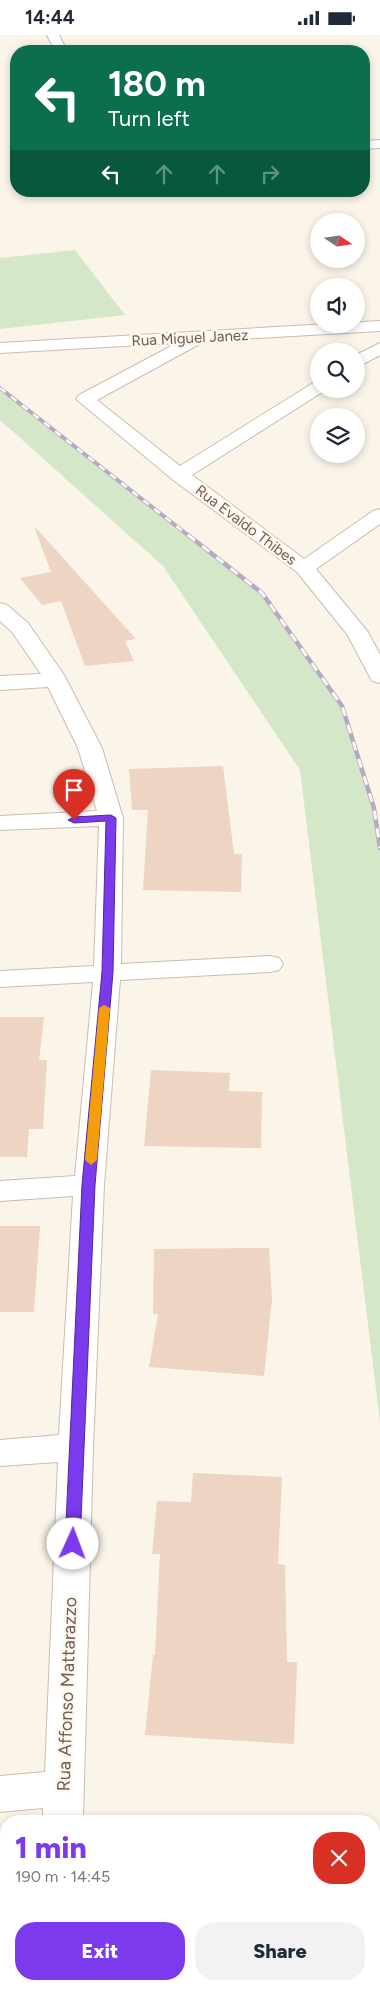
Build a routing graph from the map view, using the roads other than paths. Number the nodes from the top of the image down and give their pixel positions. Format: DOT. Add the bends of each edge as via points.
graph roads {
  1 [pos="380,326"];
  2 [pos="200,337"];
  3 [pos="0,348"];
  4 [pos="380,349"];
  5 [pos="365,358"];
  6 [pos="310,393"];
  7 [pos="179,475"];
  8 [pos="380,515"];
  9 [pos="304,568"];
  10 [pos="0,609"];
  11 [pos="380,676"];
  12 [pos="56,680"];
  13 [pos="0,683"];
  14 [pos="111,818"];
  15 [pos="0,823"];
  16 [pos="270,964"];
  17 [pos="107,972"];
  18 [pos="0,979"];
  19 [pos="89,1185"];
  20 [pos="0,1191"];
  21 [pos="76,1447"];
  22 [pos="0,1453"];
  23 [pos="0,1794"];
  24 [pos="63,1805"];
  1 -- 2 [label="street, Rua Miguel Janez"];
  2 -- 3 [label="street, Rua Miguel Janez"];
  2 -- 7 [label="street, Rua Evaldo Thibes" via="86,399"];
  4 -- 5 [label="street"];
  6 -- 7 [label="street"];
  7 -- 9 [label="street, Rua Evaldo Thibes"];
  8 -- 9 [label="street"];
  9 -- 11 [label="street, Rua Evaldo Thibes" via="357,631"];
  10 -- 12 [label="street, Rua Affonso Mattarazzo" via="20,628"];
  12 -- 13 [label="street"];
  12 -- 14 [label="street, Rua Affonso Mattarazzo" via="90,748"];
  14 -- 15 [label="street"];
  14 -- 17 [label="street, Rua Affonso Mattarazzo"];
  16 -- 17 [label="street"];
  17 -- 18 [label="street"];
  17 -- 19 [label="street, Rua Affonso Mattarazzo"];
  19 -- 20 [label="street"];
  19 -- 21 [label="street, Rua Affonso Mattarazzo"];
  21 -- 22 [label="street"];
  21 -- 24 [label="street, Rua Affonso Mattarazzo"];
  23 -- 24 [label="street"];
}
